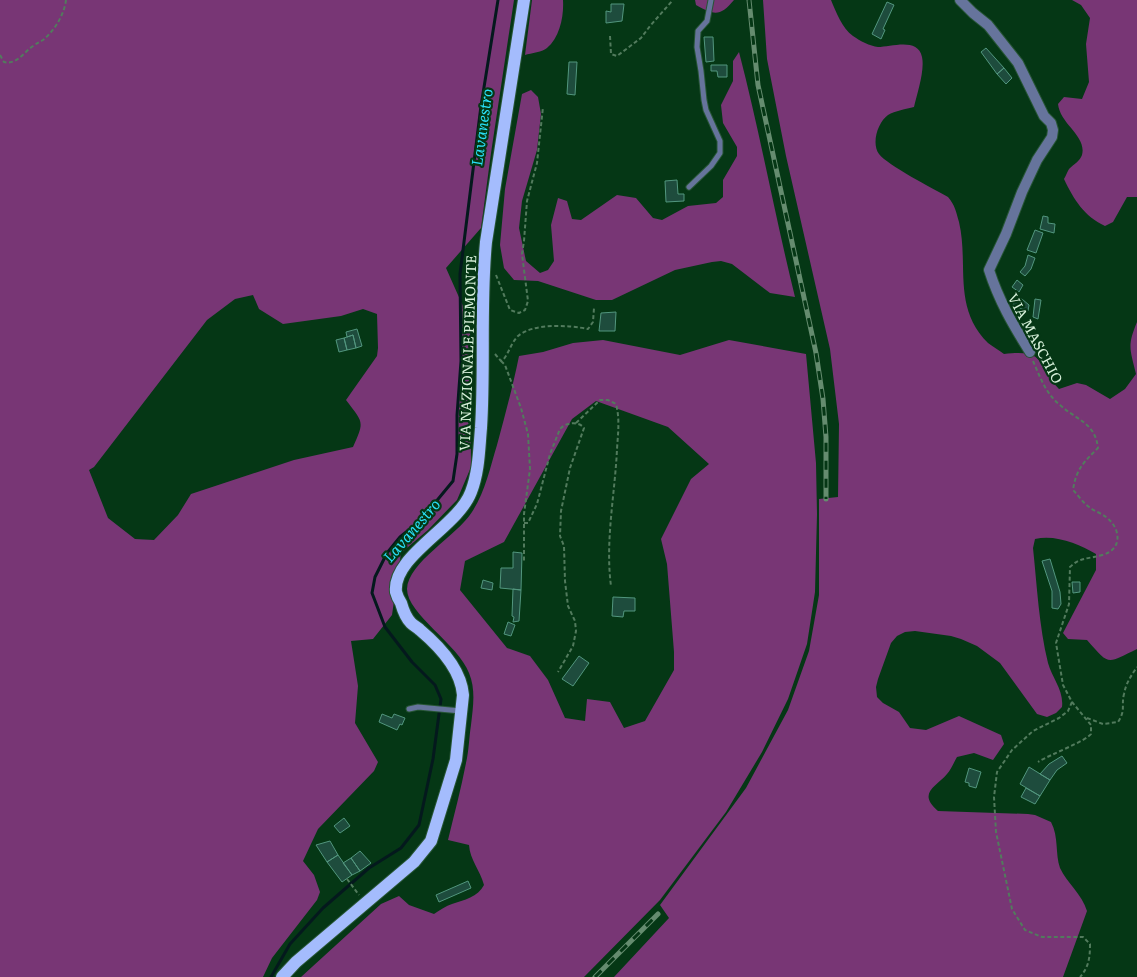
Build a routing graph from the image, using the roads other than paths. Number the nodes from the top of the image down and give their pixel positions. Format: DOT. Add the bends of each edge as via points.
graph roads {
  1 [pos="524,0"];
  2 [pos="710,0"];
  3 [pos="960,0"];
  4 [pos="690,187"];
  5 [pos="1030,352"];
  6 [pos="409,709"];
  7 [pos="459,711"];
  8 [pos="282,977"];
  1 -- 7 [label="main road, VIA NAZIONALE PIEMONTE" via="482,279 484,385 477,475 463,508 422,546 398,574 396,593 411,623 421,630 459,675 463,694"];
  2 -- 4 [label="lane" via="707,21 698,31 697,47 704,100 720,141 720,153"];
  3 -- 5 [label="street, VIA MASCHIO" via="988,25 1018,63 1053,130 989,270 996,293"];
  6 -- 7 [label="lane"];
  7 -- 8 [label="main road, VIA NAZIONALE PIEMONTE" via="456,760 431,841 414,862"];
}
